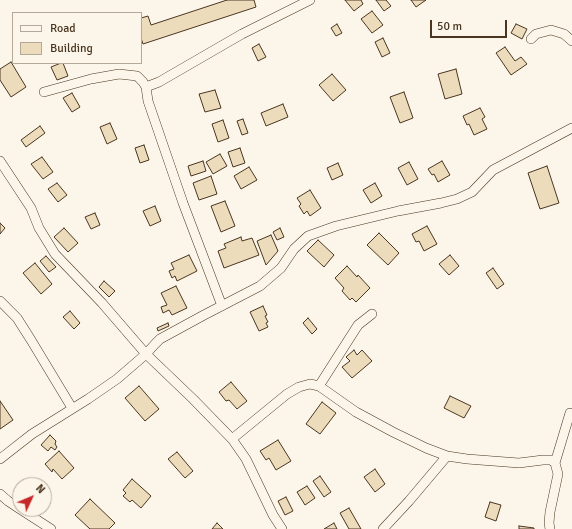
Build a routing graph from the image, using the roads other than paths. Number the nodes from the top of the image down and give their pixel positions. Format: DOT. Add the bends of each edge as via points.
graph roads {
  1 [pos="310,0"];
  2 [pos="531,39"];
  3 [pos="572,41"];
  4 [pos="146,87"];
  5 [pos="44,92"];
  6 [pos="572,128"];
  7 [pos="0,161"];
  8 [pos="0,301"];
  9 [pos="222,306"];
  10 [pos="372,314"];
  11 [pos="146,354"];
  12 [pos="318,386"];
  13 [pos="72,408"];
  14 [pos="570,413"];
  15 [pos="232,439"];
  16 [pos="446,456"];
  17 [pos="0,459"];
  18 [pos="555,463"];
  19 [pos="0,494"];
  20 [pos="12,504"];
  21 [pos="32,517"];
  22 [pos="51,529"];
  23 [pos="282,529"];
  24 [pos="383,529"];
  25 [pos="550,529"];
  1 -- 4 [label="street"];
  2 -- 3 [label="street" via="536,34 551,30 564,34"];
  4 -- 5 [label="street" via="137,76 119,74"];
  4 -- 9 [label="street" via="148,101 180,196"];
  6 -- 9 [label="street" via="493,170 472,192 457,199 336,226 308,236 294,249 281,268 260,286"];
  7 -- 11 [label="street" via="31,208 39,228 55,254"];
  8 -- 13 [label="street" via="17,318"];
  9 -- 11 [label="street" via="160,339"];
  10 -- 12 [label="street" via="358,325"];
  11 -- 13 [label="street" via="116,379"];
  11 -- 15 [label="street"];
  12 -- 15 [label="street" via="299,386"];
  12 -- 16 [label="street" via="356,412"];
  13 -- 17 [label="street"];
  14 -- 18 [label="street"];
  15 -- 23 [label="street" via="246,459"];
  16 -- 18 [label="street" via="518,463 551,460"];
  16 -- 24 [label="street"];
  18 -- 25 [label="street" via="558,474 550,512"];
  19 -- 20 [label="street"];
  21 -- 22 [label="street"];
}
